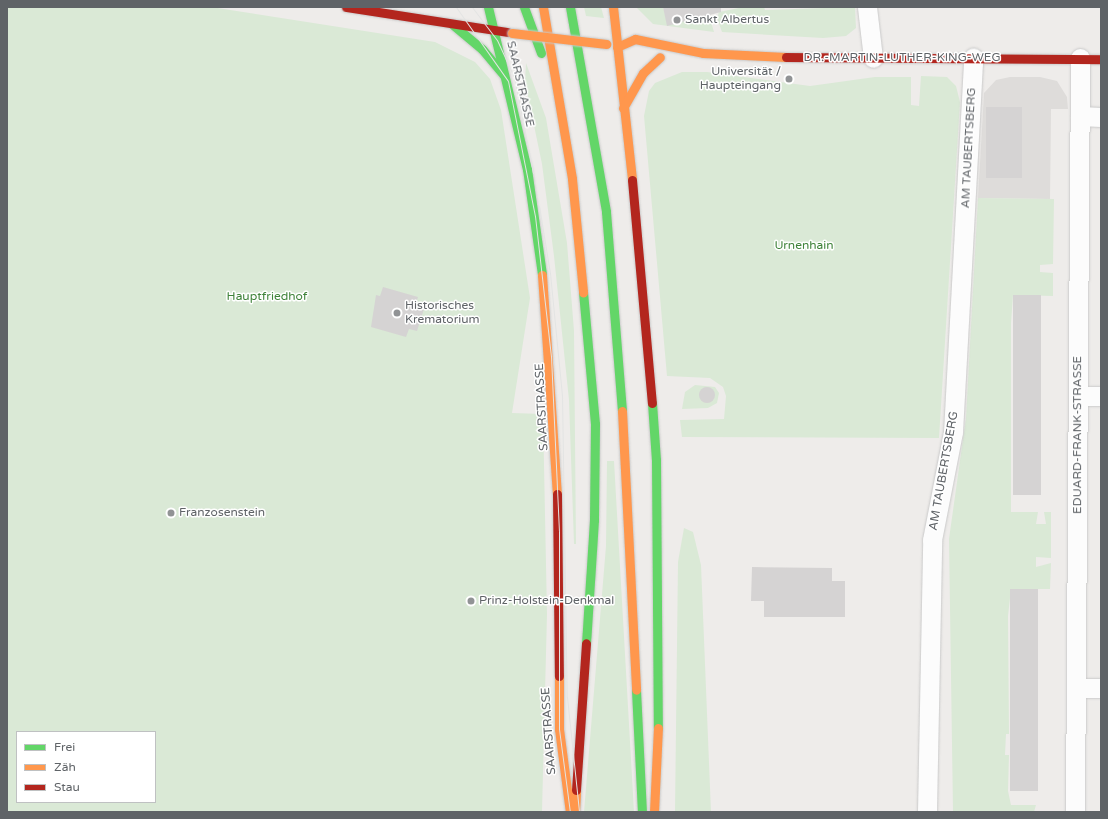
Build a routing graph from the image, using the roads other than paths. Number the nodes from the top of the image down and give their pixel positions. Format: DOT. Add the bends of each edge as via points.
graph roads {
  1 [pos="346,7"];
  2 [pos="488,7"];
  3 [pos="524,7"];
  4 [pos="543,7"];
  5 [pos="570,7"];
  6 [pos="613,7"];
  7 [pos="867,7"];
  8 [pos="443,12"];
  9 [pos="433,20"];
  10 [pos="450,23"];
  11 [pos="494,30"];
  12 [pos="617,46"];
  13 [pos="629,52"];
  14 [pos="703,53"];
  15 [pos="646,56"];
  16 [pos="660,57"];
  17 [pos="873,58"];
  18 [pos="973,58"];
  19 [pos="1080,58"];
  20 [pos="1101,59"];
  21 [pos="508,81"];
  22 [pos="557,90"];
  23 [pos="623,108"];
  24 [pos="1080,116"];
  25 [pos="1101,117"];
  26 [pos="1078,396"];
  27 [pos="1101,396"];
  28 [pos="1076,688"];
  29 [pos="1101,688"];
  30 [pos="570,812"];
  31 [pos="575,812"];
  32 [pos="642,812"];
  33 [pos="654,812"];
  34 [pos="927,812"];
  35 [pos="1076,812"];
  1 -- 9 [label="main road"];
  2 -- 11 [label="main road, SAARSTRASSE"];
  3 -- 22 [label="main road"];
  4 -- 22 [label="main road, SAARSTRASSE"];
  5 -- 32 [label="main road" via="604,204 619,340"];
  6 -- 12 [label="main road"];
  7 -- 17 [label="street"];
  8 -- 9 [label="main road"];
  9 -- 10 [label="main road"];
  10 -- 11 [label="main road"];
  10 -- 21 [label="main road" via="482,49"];
  11 -- 12 [label="main road, bridge"];
  11 -- 21 [label="main road, SAARSTRASSE"];
  12 -- 13 [label="main road"];
  12 -- 14 [label="main road, DR.-MARTIN-LUTHER-KING-WEG" via="635,39"];
  12 -- 23 [label="main road"];
  14 -- 16 [label="main road, DR.-MARTIN-LUTHER-KING-WEG"];
  14 -- 17 [label="main road, DR.-MARTIN-LUTHER-KING-WEG"];
  15 -- 16 [label="main road, DR.-MARTIN-LUTHER-KING-WEG"];
  16 -- 23 [label="main road" via="643,73"];
  17 -- 18 [label="main road, DR.-MARTIN-LUTHER-KING-WEG"];
  18 -- 19 [label="main road, DR.-MARTIN-LUTHER-KING-WEG"];
  18 -- 34 [label="street, AM TAUBERTSBERG" via="953,432 932,540"];
  19 -- 20 [label="main road, DR.-MARTIN-LUTHER-KING-WEG"];
  19 -- 24 [label="street, EDUARD-FRANK-STRASSE"];
  21 -- 30 [label="main road, SAARSTRASSE" via="535,216 551,356 559,531 559,729"];
  22 -- 31 [label="main road, SAARSTRASSE" via="585,289 595,424 594,520"];
  23 -- 33 [label="main road" via="644,290 658,502 660,697"];
  24 -- 25 [label="street"];
  24 -- 26 [label="street, EDUARD-FRANK-STRASSE"];
  26 -- 27 [label="street"];
  26 -- 28 [label="street, EDUARD-FRANK-STRASSE"];
  28 -- 29 [label="street"];
  28 -- 35 [label="street, EDUARD-FRANK-STRASSE"];
}
